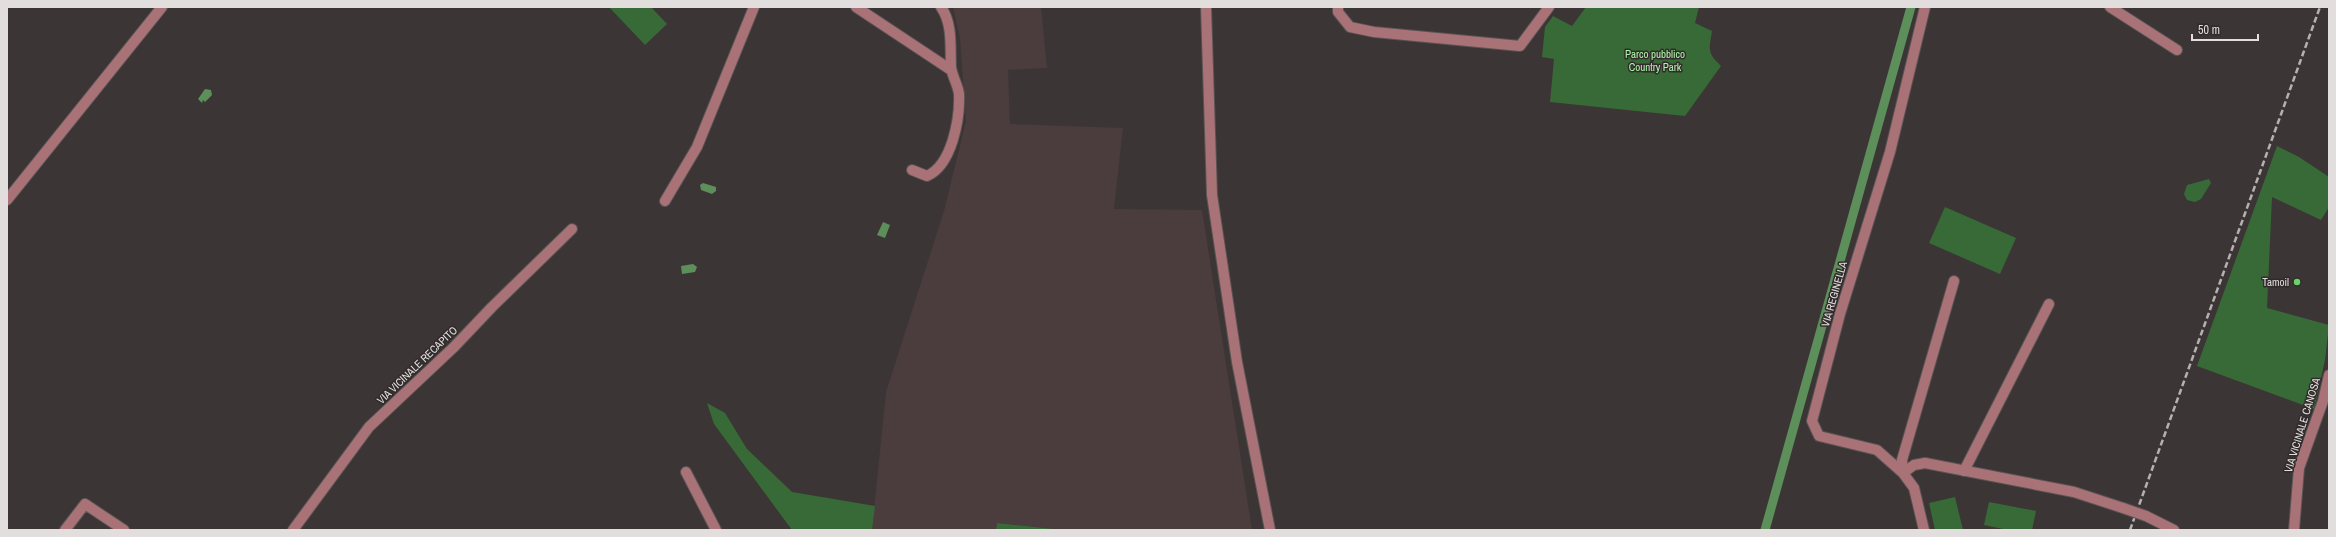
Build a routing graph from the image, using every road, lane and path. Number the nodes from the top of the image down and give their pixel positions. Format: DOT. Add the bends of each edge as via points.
graph roads {
  1 [pos="162,7"];
  2 [pos="754,7"];
  3 [pos="856,7"];
  4 [pos="941,7"];
  5 [pos="1206,7"];
  6 [pos="1338,7"];
  7 [pos="1549,7"];
  8 [pos="1925,7"];
  9 [pos="2110,7"];
  10 [pos="2177,50"];
  11 [pos="951,70"];
  12 [pos="912,170"];
  13 [pos="7,200"];
  14 [pos="665,201"];
  15 [pos="572,229"];
  16 [pos="1954,281"];
  17 [pos="2048,304"];
  18 [pos="2329,375"];
  19 [pos="1964,471"];
  20 [pos="686,472"];
  21 [pos="1904,473"];
  22 [pos="65,530"];
  23 [pos="124,530"];
  24 [pos="293,530"];
  25 [pos="716,530"];
  26 [pos="1270,530"];
  27 [pos="1924,530"];
  28 [pos="2174,530"];
  29 [pos="2294,530"];
  1 -- 13 [label="street"];
  2 -- 14 [label="street" via="697,147"];
  3 -- 11 [label="street"];
  4 -- 11 [label="street" via="950,28"];
  5 -- 26 [label="street" via="1212,195 1237,362"];
  6 -- 7 [label="street" via="1338,12 1350,27 1374,32 1520,46"];
  8 -- 21 [label="street, VIA REGINELLA" via="1890,152 1840,314 1812,421 1819,436 1877,450"];
  9 -- 10 [label="street"];
  11 -- 12 [label="street" via="959,94 953,140 947,157 936,172 927,176"];
  15 -- 24 [label="street, VIA VICINALE RECAPITO" via="370,427"];
  16 -- 21 [label="street" via="1902,460"];
  17 -- 19 [label="street"];
  18 -- 29 [label="street, VIA VICINALE CANOSA" via="2323,401 2299,468"];
  19 -- 21 [label="street" via="1925,463 1914,464"];
  19 -- 28 [label="street, bridge" via="2074,492 2146,516"];
  20 -- 25 [label="street"];
  21 -- 27 [label="street, VIA REGINELLA" via="1914,488"];
  22 -- 23 [label="street" via="85,504"];
}
